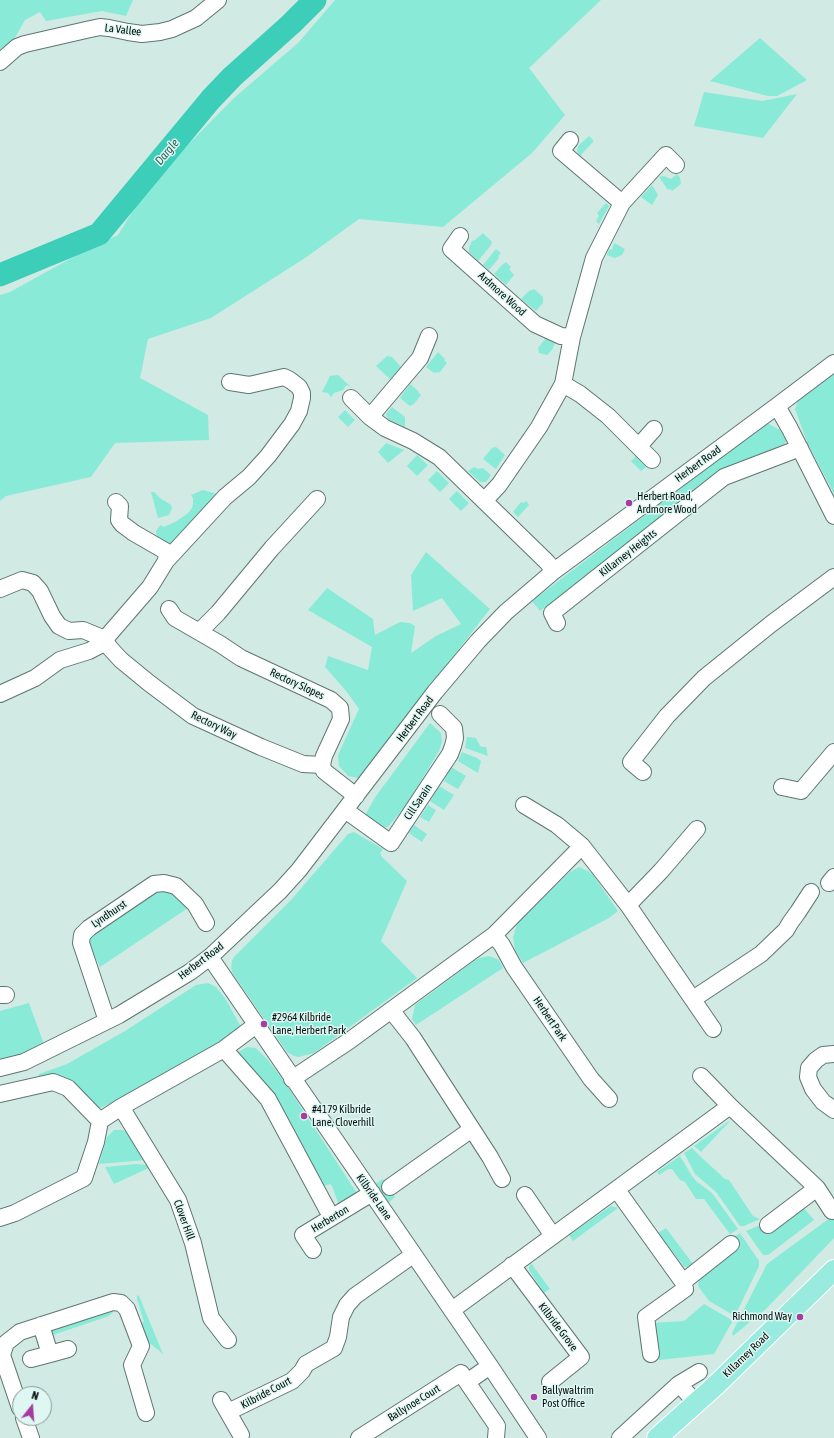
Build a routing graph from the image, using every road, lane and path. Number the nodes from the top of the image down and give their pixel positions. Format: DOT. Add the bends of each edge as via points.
graph roads {
  1 [pos="218,0"];
  2 [pos="0,62"];
  3 [pos="570,140"];
  4 [pos="676,164"];
  5 [pos="622,203"];
  6 [pos="460,236"];
  7 [pos="429,336"];
  8 [pos="572,337"];
  9 [pos="834,363"];
  10 [pos="230,382"];
  11 [pos="563,384"];
  12 [pos="351,398"];
  13 [pos="777,406"];
  14 [pos="370,417"];
  15 [pos="654,429"];
  16 [pos="639,446"];
  17 [pos="800,448"];
  18 [pos="652,460"];
  19 [pos="317,499"];
  20 [pos="484,501"];
  21 [pos="116,502"];
  22 [pos="834,516"];
  23 [pos="166,561"];
  24 [pos="554,571"];
  25 [pos="834,577"];
  26 [pos="0,589"];
  27 [pos="169,609"];
  28 [pos="557,623"];
  29 [pos="199,632"];
  30 [pos="106,641"];
  31 [pos="0,694"];
  32 [pos="440,714"];
  33 [pos="834,752"];
  34 [pos="322,764"];
  35 [pos="643,772"];
  36 [pos="782,786"];
  37 [pos="356,796"];
  38 [pos="524,805"];
  39 [pos="345,810"];
  40 [pos="697,829"];
  41 [pos="582,846"];
  42 [pos="811,892"];
  43 [pos="628,905"];
  44 [pos="206,923"];
  45 [pos="494,935"];
  46 [pos="210,957"];
  47 [pos="693,999"];
  48 [pos="391,1010"];
  49 [pos="107,1021"];
  50 [pos="256,1025"];
  51 [pos="713,1029"];
  52 [pos="224,1049"];
  53 [pos="834,1054"];
  54 [pos="0,1068"];
  55 [pos="701,1076"];
  56 [pos="292,1079"];
  57 [pos="0,1094"];
  58 [pos="609,1099"];
  59 [pos="730,1106"];
  60 [pos="121,1107"];
  61 [pos="834,1110"];
  62 [pos="100,1121"];
  63 [pos="472,1130"];
  64 [pos="502,1179"];
  65 [pos="390,1187"];
  66 [pos="817,1188"];
  67 [pos="616,1190"];
  68 [pos="372,1193"];
  69 [pos="526,1195"];
  70 [pos="328,1211"];
  71 [pos="832,1211"];
  72 [pos="0,1218"];
  73 [pos="768,1225"];
  74 [pos="552,1236"];
  75 [pos="731,1244"];
  76 [pos="312,1250"];
  77 [pos="414,1255"];
  78 [pos="512,1265"];
  79 [pos="834,1270"];
  80 [pos="683,1282"];
  81 [pos="452,1310"];
  82 [pos="41,1325"];
  83 [pos="228,1340"];
  84 [pos="68,1349"];
  85 [pos="50,1354"];
  86 [pos="651,1354"];
  87 [pos="1,1356"];
  88 [pos="31,1359"];
  89 [pos="490,1366"];
  90 [pos="699,1372"];
  91 [pos="467,1382"];
  92 [pos="550,1382"];
  93 [pos="679,1384"];
  94 [pos="12,1386"];
  95 [pos="696,1403"];
  96 [pos="146,1413"];
  97 [pos="27,1426"];
  98 [pos="240,1435"];
  99 [pos="31,1438"];
  100 [pos="359,1438"];
  101 [pos="496,1438"];
  102 [pos="538,1438"];
  103 [pos="620,1438"];
  104 [pos="657,1438"];
  1 -- 2 [label="street, La Vallee" via="184,25 160,32 135,33 100,27 17,47"];
  3 -- 5 [label="street" via="561,151"];
  4 -- 5 [label="street" via="666,155"];
  5 -- 8 [label="street" via="594,258"];
  6 -- 8 [label="street, Ardmore Wood" via="451,249 535,324 561,336"];
  7 -- 14 [label="street" via="420,358"];
  8 -- 11 [label="street"];
  9 -- 13 [label="street, Herbert Road"];
  10 -- 23 [label="street" via="250,385 284,377 296,384 302,393 299,411 268,456 225,497"];
  11 -- 16 [label="street" via="608,416"];
  11 -- 20 [label="street" via="539,427 499,485"];
  12 -- 14 [label="street"];
  13 -- 17 [label="street"];
  13 -- 24 [label="street, Herbert Road"];
  14 -- 20 [label="street" via="385,428 438,456"];
  15 -- 16 [label="street"];
  16 -- 18 [label="street"];
  17 -- 22 [label="street"];
  17 -- 28 [label="street, Killarney Heights" via="724,477 552,613"];
  19 -- 29 [label="street"];
  20 -- 24 [label="street"];
  21 -- 23 [label="street" via="120,506 119,520 122,524 167,552"];
  23 -- 30 [label="street" via="150,587"];
  24 -- 37 [label="street, Herbert Road" via="502,616 461,661"];
  25 -- 35 [label="street" via="771,624 698,684 667,716 631,762"];
  26 -- 30 [label="street, Rectory Way" via="22,580 33,583 59,626 69,632 83,630"];
  27 -- 29 [label="street, Rectory Slopes" via="175,618"];
  29 -- 34 [label="street, Rectory Slopes" via="241,658 331,700 340,708 341,720"];
  30 -- 31 [label="street" via="88,651 60,660 35,678"];
  30 -- 34 [label="street, Rectory Way" via="121,660 193,716 303,764"];
  32 -- 39 [label="street, Cill Sarain" via="454,728 452,750 391,843"];
  33 -- 36 [label="street" via="801,790"];
  34 -- 37 [label="street" via="324,771"];
  37 -- 39 [label="street, Herbert Road"];
  38 -- 41 [label="street" via="557,825"];
  39 -- 46 [label="street, Herbert Road" via="280,891"];
  40 -- 43 [label="street"];
  41 -- 43 [label="street"];
  41 -- 45 [label="street"];
  42 -- 47 [label="street" via="786,930 761,954"];
  43 -- 47 [label="street"];
  44 -- 49 [label="street, Lyndhurst" via="195,904 176,886 164,883 154,884 88,928 82,935 81,943"];
  45 -- 48 [label="street"];
  45 -- 58 [label="street, Herbert Park" via="591,1079"];
  46 -- 49 [label="street, Herbert Road" via="190,972"];
  46 -- 50 [label="street, Kilbride Lane"];
  47 -- 51 [label="street"];
  48 -- 56 [label="street"];
  48 -- 63 [label="street" via="413,1038"];
  49 -- 54 [label="street, Herbert Road" via="24,1062"];
  50 -- 52 [label="street"];
  50 -- 56 [label="street, Kilbride Lane"];
  52 -- 60 [label="street"];
  52 -- 70 [label="street" via="268,1099"];
  53 -- 61 [label="street" via="823,1055 816,1060 810,1068 808,1077 823,1102"];
  55 -- 59 [label="street"];
  56 -- 68 [label="street, Kilbride Lane"];
  57 -- 62 [label="street" via="53,1082 68,1088"];
  59 -- 66 [label="street"];
  59 -- 67 [label="street"];
  60 -- 62 [label="street"];
  60 -- 83 [label="street, Clover Hill" via="178,1200 193,1243 211,1318"];
  62 -- 72 [label="street" via="84,1178"];
  63 -- 64 [label="street"];
  63 -- 65 [label="street"];
  66 -- 71 [label="street"];
  66 -- 73 [label="street"];
  67 -- 74 [label="street"];
  67 -- 80 [label="street"];
  68 -- 76 [label="street, Herberton" via="304,1235"];
  68 -- 77 [label="street, Kilbride Lane"];
  69 -- 74 [label="street"];
  74 -- 78 [label="street"];
  75 -- 80 [label="street"];
  77 -- 81 [label="street, Kilbride Lane"];
  77 -- 98 [label="street, Kilbride Court" via="346,1305 334,1348 306,1364 292,1381 224,1406"];
  78 -- 81 [label="street"];
  78 -- 92 [label="street, Kilbride Grove" via="581,1357"];
  79 -- 95 [label="main road, Killarney Road"];
  80 -- 86 [label="street" via="685,1289 646,1317"];
  81 -- 89 [label="street, Kilbride Lane"];
  82 -- 85 [label="street"];
  82 -- 87 [label="street" via="20,1332 6,1343"];
  82 -- 96 [label="street" via="113,1302 121,1303 127,1309 141,1346 132,1365"];
  84 -- 85 [label="street"];
  85 -- 88 [label="street"];
  87 -- 94 [label="street"];
  89 -- 91 [label="street"];
  89 -- 102 [label="street, Kilbride Lane"];
  90 -- 93 [label="street"];
  91 -- 100 [label="street, Ballynoe Court" via="461,1373"];
  91 -- 101 [label="street" via="497,1426"];
  93 -- 95 [label="street"];
  93 -- 103 [label="street"];
  95 -- 104 [label="main road, Killarney Road"];
  97 -- 99 [label="street"];
}
